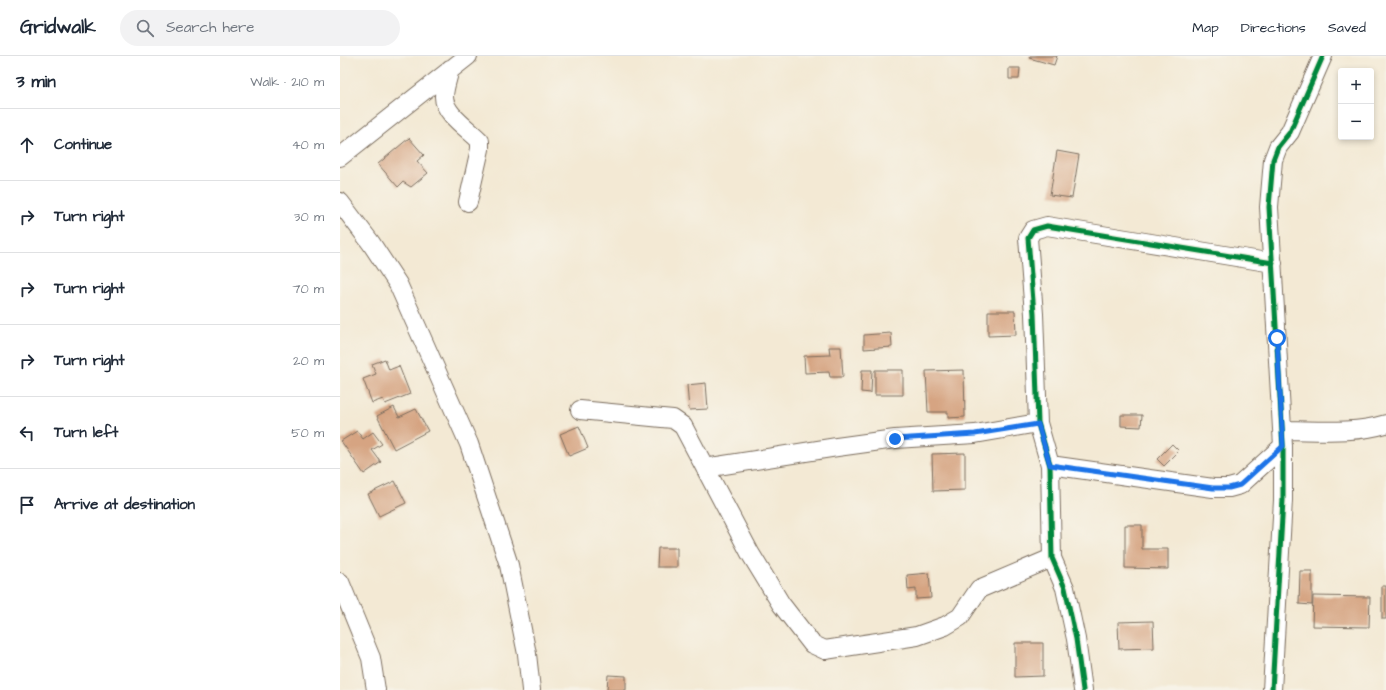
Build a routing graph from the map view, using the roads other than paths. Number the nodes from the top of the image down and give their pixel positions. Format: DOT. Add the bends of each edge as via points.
graph roads {
  1 [pos="468,56"];
  2 [pos="1323,56"];
  3 [pos="450,69"];
  4 [pos="340,157"];
  5 [pos="340,202"];
  6 [pos="468,202"];
  7 [pos="1273,264"];
  8 [pos="580,410"];
  9 [pos="1038,424"];
  10 [pos="1386,424"];
  11 [pos="1283,438"];
  12 [pos="1050,465"];
  13 [pos="705,468"];
  14 [pos="1052,558"];
  15 [pos="340,582"];
  16 [pos="376,690"];
  17 [pos="531,690"];
  18 [pos="1083,690"];
  19 [pos="1272,690"];
  1 -- 3 [label="street"];
  2 -- 7 [label="street" via="1290,132 1278,147 1273,160 1269,208"];
  3 -- 4 [label="street"];
  3 -- 6 [label="street" via="444,98 447,108 480,141"];
  5 -- 17 [label="street" via="398,284 469,444 509,565 527,654"];
  7 -- 9 [label="street" via="1047,226 1033,230 1028,238"];
  7 -- 11 [label="street"];
  8 -- 13 [label="street" via="673,419 683,426"];
  9 -- 12 [label="street"];
  9 -- 13 [label="street" via="975,434 895,439"];
  10 -- 11 [label="street"];
  11 -- 12 [label="street" via="1240,485 1229,488 1213,488"];
  11 -- 19 [label="street" via="1283,500"];
  12 -- 14 [label="street"];
  13 -- 14 [label="street" via="750,553 781,604 812,644 825,650 918,636 946,626 960,617 979,589"];
  14 -- 18 [label="street" via="1065,588"];
  15 -- 16 [label="street" via="371,658"];
}
